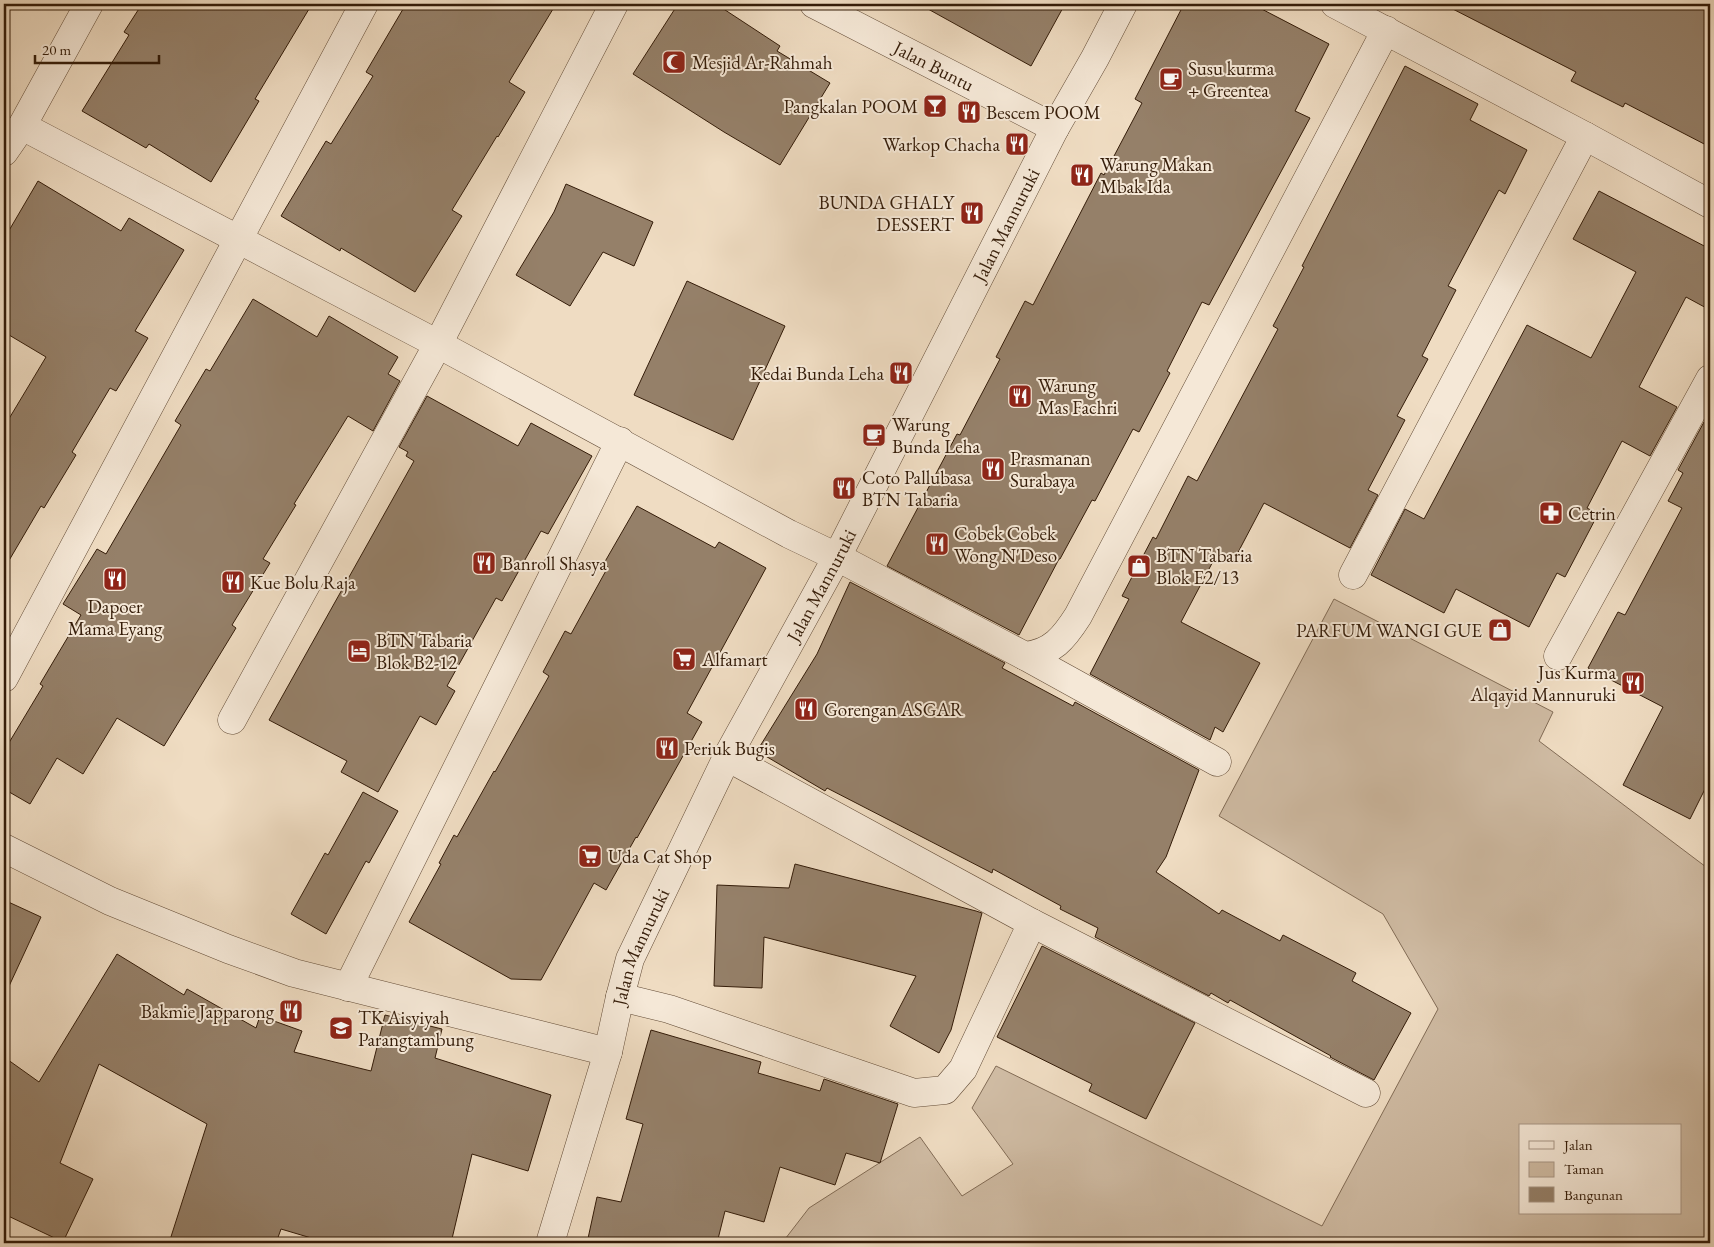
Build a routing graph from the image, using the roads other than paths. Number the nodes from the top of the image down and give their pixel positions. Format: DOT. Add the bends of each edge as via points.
graph roads {
  1 [pos="89,4"];
  2 [pos="364,4"];
  3 [pos="614,4"];
  4 [pos="814,4"];
  5 [pos="1123,4"];
  6 [pos="1335,4"];
  7 [pos="1386,30"];
  8 [pos="22,126"];
  9 [pos="1055,128"];
  10 [pos="1585,136"];
  11 [pos="4,152"];
  12 [pos="1710,204"];
  13 [pos="239,240"];
  14 [pos="438,344"];
  15 [pos="1710,379"];
  16 [pos="620,441"];
  17 [pos="837,556"];
  18 [pos="1353,575"];
  19 [pos="1025,656"];
  20 [pos="1558,656"];
  21 [pos="4,678"];
  22 [pos="232,720"];
  23 [pos="727,757"];
  24 [pos="1217,762"];
  25 [pos="4,848"];
  26 [pos="1032,923"];
  27 [pos="348,987"];
  28 [pos="620,997"];
  29 [pos="608,1052"];
  30 [pos="1366,1093"];
  31 [pos="550,1243"];
  1 -- 8 [label="street"];
  2 -- 13 [label="street"];
  3 -- 14 [label="street"];
  4 -- 9 [label="street, Jalan Buntu"];
  5 -- 9 [label="street, Jalan Mannuruki"];
  6 -- 7 [label="street"];
  7 -- 10 [label="street"];
  7 -- 19 [label="street" via="1078,616 1068,632 1053,646 1039,654"];
  8 -- 11 [label="street"];
  8 -- 13 [label="street"];
  9 -- 17 [label="street, Jalan Mannuruki"];
  10 -- 12 [label="street"];
  10 -- 18 [label="street"];
  13 -- 14 [label="street"];
  13 -- 21 [label="street"];
  14 -- 16 [label="street"];
  14 -- 22 [label="street"];
  15 -- 20 [label="street"];
  16 -- 17 [label="street" via="789,534"];
  16 -- 27 [label="street"];
  17 -- 19 [label="street"];
  17 -- 23 [label="street, Jalan Mannuruki"];
  19 -- 24 [label="street"];
  23 -- 26 [label="street"];
  23 -- 28 [label="street, Jalan Mannuruki" via="630,959"];
  25 -- 27 [label="street" via="110,901 228,949 294,973"];
  26 -- 28 [label="street" via="963,1069 945,1090 914,1093 669,1009"];
  26 -- 30 [label="street"];
  27 -- 29 [label="street"];
  28 -- 29 [label="street, Jalan Mannuruki"];
  29 -- 31 [label="street, Jalan Mannuruki"];
}
